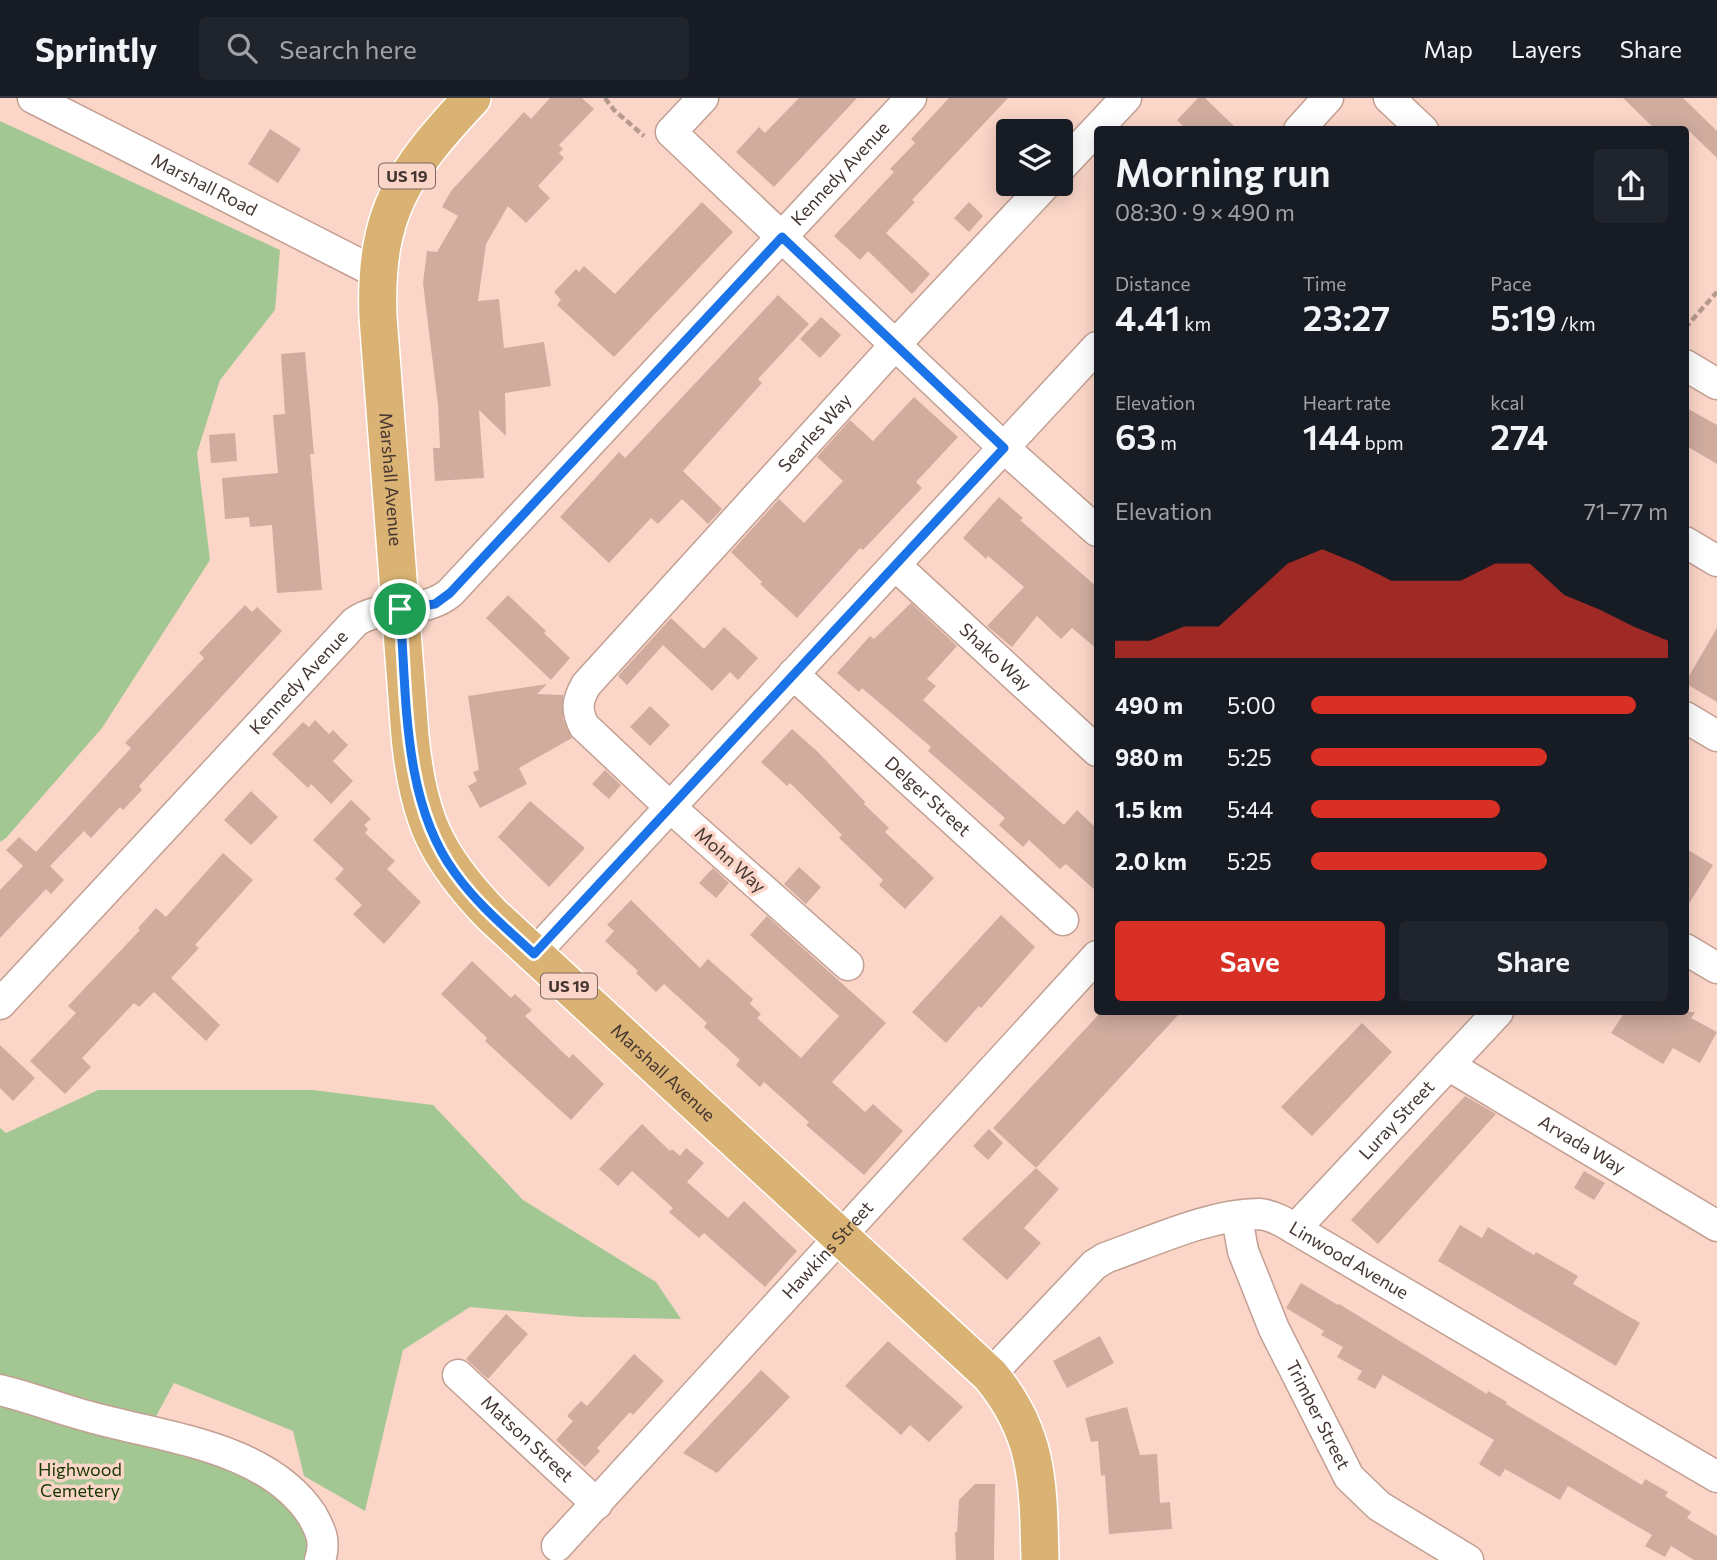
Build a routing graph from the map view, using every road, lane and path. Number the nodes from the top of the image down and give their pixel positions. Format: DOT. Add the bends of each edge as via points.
graph roads {
  1 [pos="33,98"];
  2 [pos="472,98"];
  3 [pos="605,98"];
  4 [pos="703,98"];
  5 [pos="911,98"];
  6 [pos="1126,98"];
  7 [pos="1328,98"];
  8 [pos="1389,98"];
  9 [pos="1100,126"];
  10 [pos="1303,126"];
  11 [pos="1419,126"];
  12 [pos="1094,132"];
  13 [pos="659,135"];
  14 [pos="1073,154"];
  15 [pos="1035,196"];
  16 [pos="782,237"];
  17 [pos="377,273"];
  18 [pos="1717,292"];
  19 [pos="1689,324"];
  20 [pos="895,345"];
  21 [pos="1094,350"];
  22 [pos="1689,367"];
  23 [pos="1717,384"];
  24 [pos="1004,448"];
  25 [pos="1094,528"];
  26 [pos="1689,544"];
  27 [pos="1717,561"];
  28 [pos="895,565"];
  29 [pos="400,609"];
  30 [pos="793,674"];
  31 [pos="586,685"];
  32 [pos="1689,719"];
  33 [pos="1717,736"];
  34 [pos="1094,748"];
  35 [pos="670,807"];
  36 [pos="1063,920"];
  37 [pos="1689,951"];
  38 [pos="534,954"];
  39 [pos="1094,959"];
  40 [pos="848,965"];
  41 [pos="1717,968"];
  42 [pos="0,1004"];
  43 [pos="1495,1015"];
  44 [pos="1448,1065"];
  45 [pos="1237,1218"];
  46 [pos="1717,1226"];
  47 [pos="1294,1229"];
  48 [pos="841,1237"];
  49 [pos="458,1375"];
  50 [pos="990,1375"];
  51 [pos="0,1390"];
  52 [pos="1717,1477"];
  53 [pos="597,1504"];
  54 [pos="557,1546"];
  55 [pos="320,1560"];
  56 [pos="1040,1560"];
  57 [pos="1468,1560"];
  1 -- 17 [label="street, Marshall Road"];
  2 -- 17 [label="main road, Marshall Avenue / US 19" via="429,145 403,184 385,230"];
  3 -- 13 [label="path" via="614,110"];
  4 -- 13 [label="street"];
  5 -- 16 [label="street, Kennedy Avenue"];
  6 -- 9 [label="street"];
  7 -- 10 [label="street"];
  8 -- 11 [label="street"];
  12 -- 14 [label="street"];
  13 -- 16 [label="street"];
  15 -- 20 [label="street, Searles Way"];
  16 -- 20 [label="street"];
  16 -- 29 [label="street, Kennedy Avenue" via="450,593 435,604"];
  17 -- 29 [label="main road, Marshall Avenue / US 19"];
  18 -- 19 [label="path"];
  20 -- 24 [label="street"];
  20 -- 31 [label="street, Searles Way"];
  21 -- 24 [label="street"];
  22 -- 23 [label="street"];
  24 -- 25 [label="street"];
  24 -- 28 [label="street"];
  26 -- 27 [label="street"];
  28 -- 30 [label="street"];
  28 -- 34 [label="street, Shako Way"];
  29 -- 38 [label="main road, Marshall Avenue / US 19" via="413,767 427,823 439,849 472,894"];
  29 -- 42 [label="street, Kennedy Avenue" via="375,612 355,622"];
  30 -- 35 [label="street"];
  30 -- 36 [label="street, Delger Street"];
  31 -- 35 [label="street, Mohn Way" via="577,713 584,726"];
  32 -- 33 [label="street"];
  35 -- 38 [label="street"];
  35 -- 40 [label="street, Mohn Way"];
  37 -- 41 [label="street"];
  38 -- 48 [label="main road, Marshall Avenue / US 19"];
  39 -- 48 [label="street, Hawkins Street"];
  43 -- 44 [label="street, Luray Street"];
  44 -- 46 [label="street, Arvada Way"];
  44 -- 47 [label="street, Luray Street"];
  45 -- 47 [label="street, Linwood Avenue" via="1259,1214"];
  45 -- 50 [label="street, Linwood Avenue" via="1105,1258"];
  45 -- 57 [label="street, Trimber Street" via="1243,1251 1274,1329 1349,1476 1379,1506"];
  47 -- 52 [label="street, Linwood Avenue"];
  48 -- 50 [label="main road, Marshall Avenue / US 19"];
  48 -- 53 [label="street, Hawkins Street"];
  49 -- 53 [label="street, Matson Street"];
  50 -- 56 [label="main road, Marshall Avenue / US 19" via="1014,1407 1031,1450"];
  51 -- 55 [label="street" via="201,1445 257,1466 295,1493 309,1511 324,1541"];
  53 -- 54 [label="street, Hawkins Street"];
}
